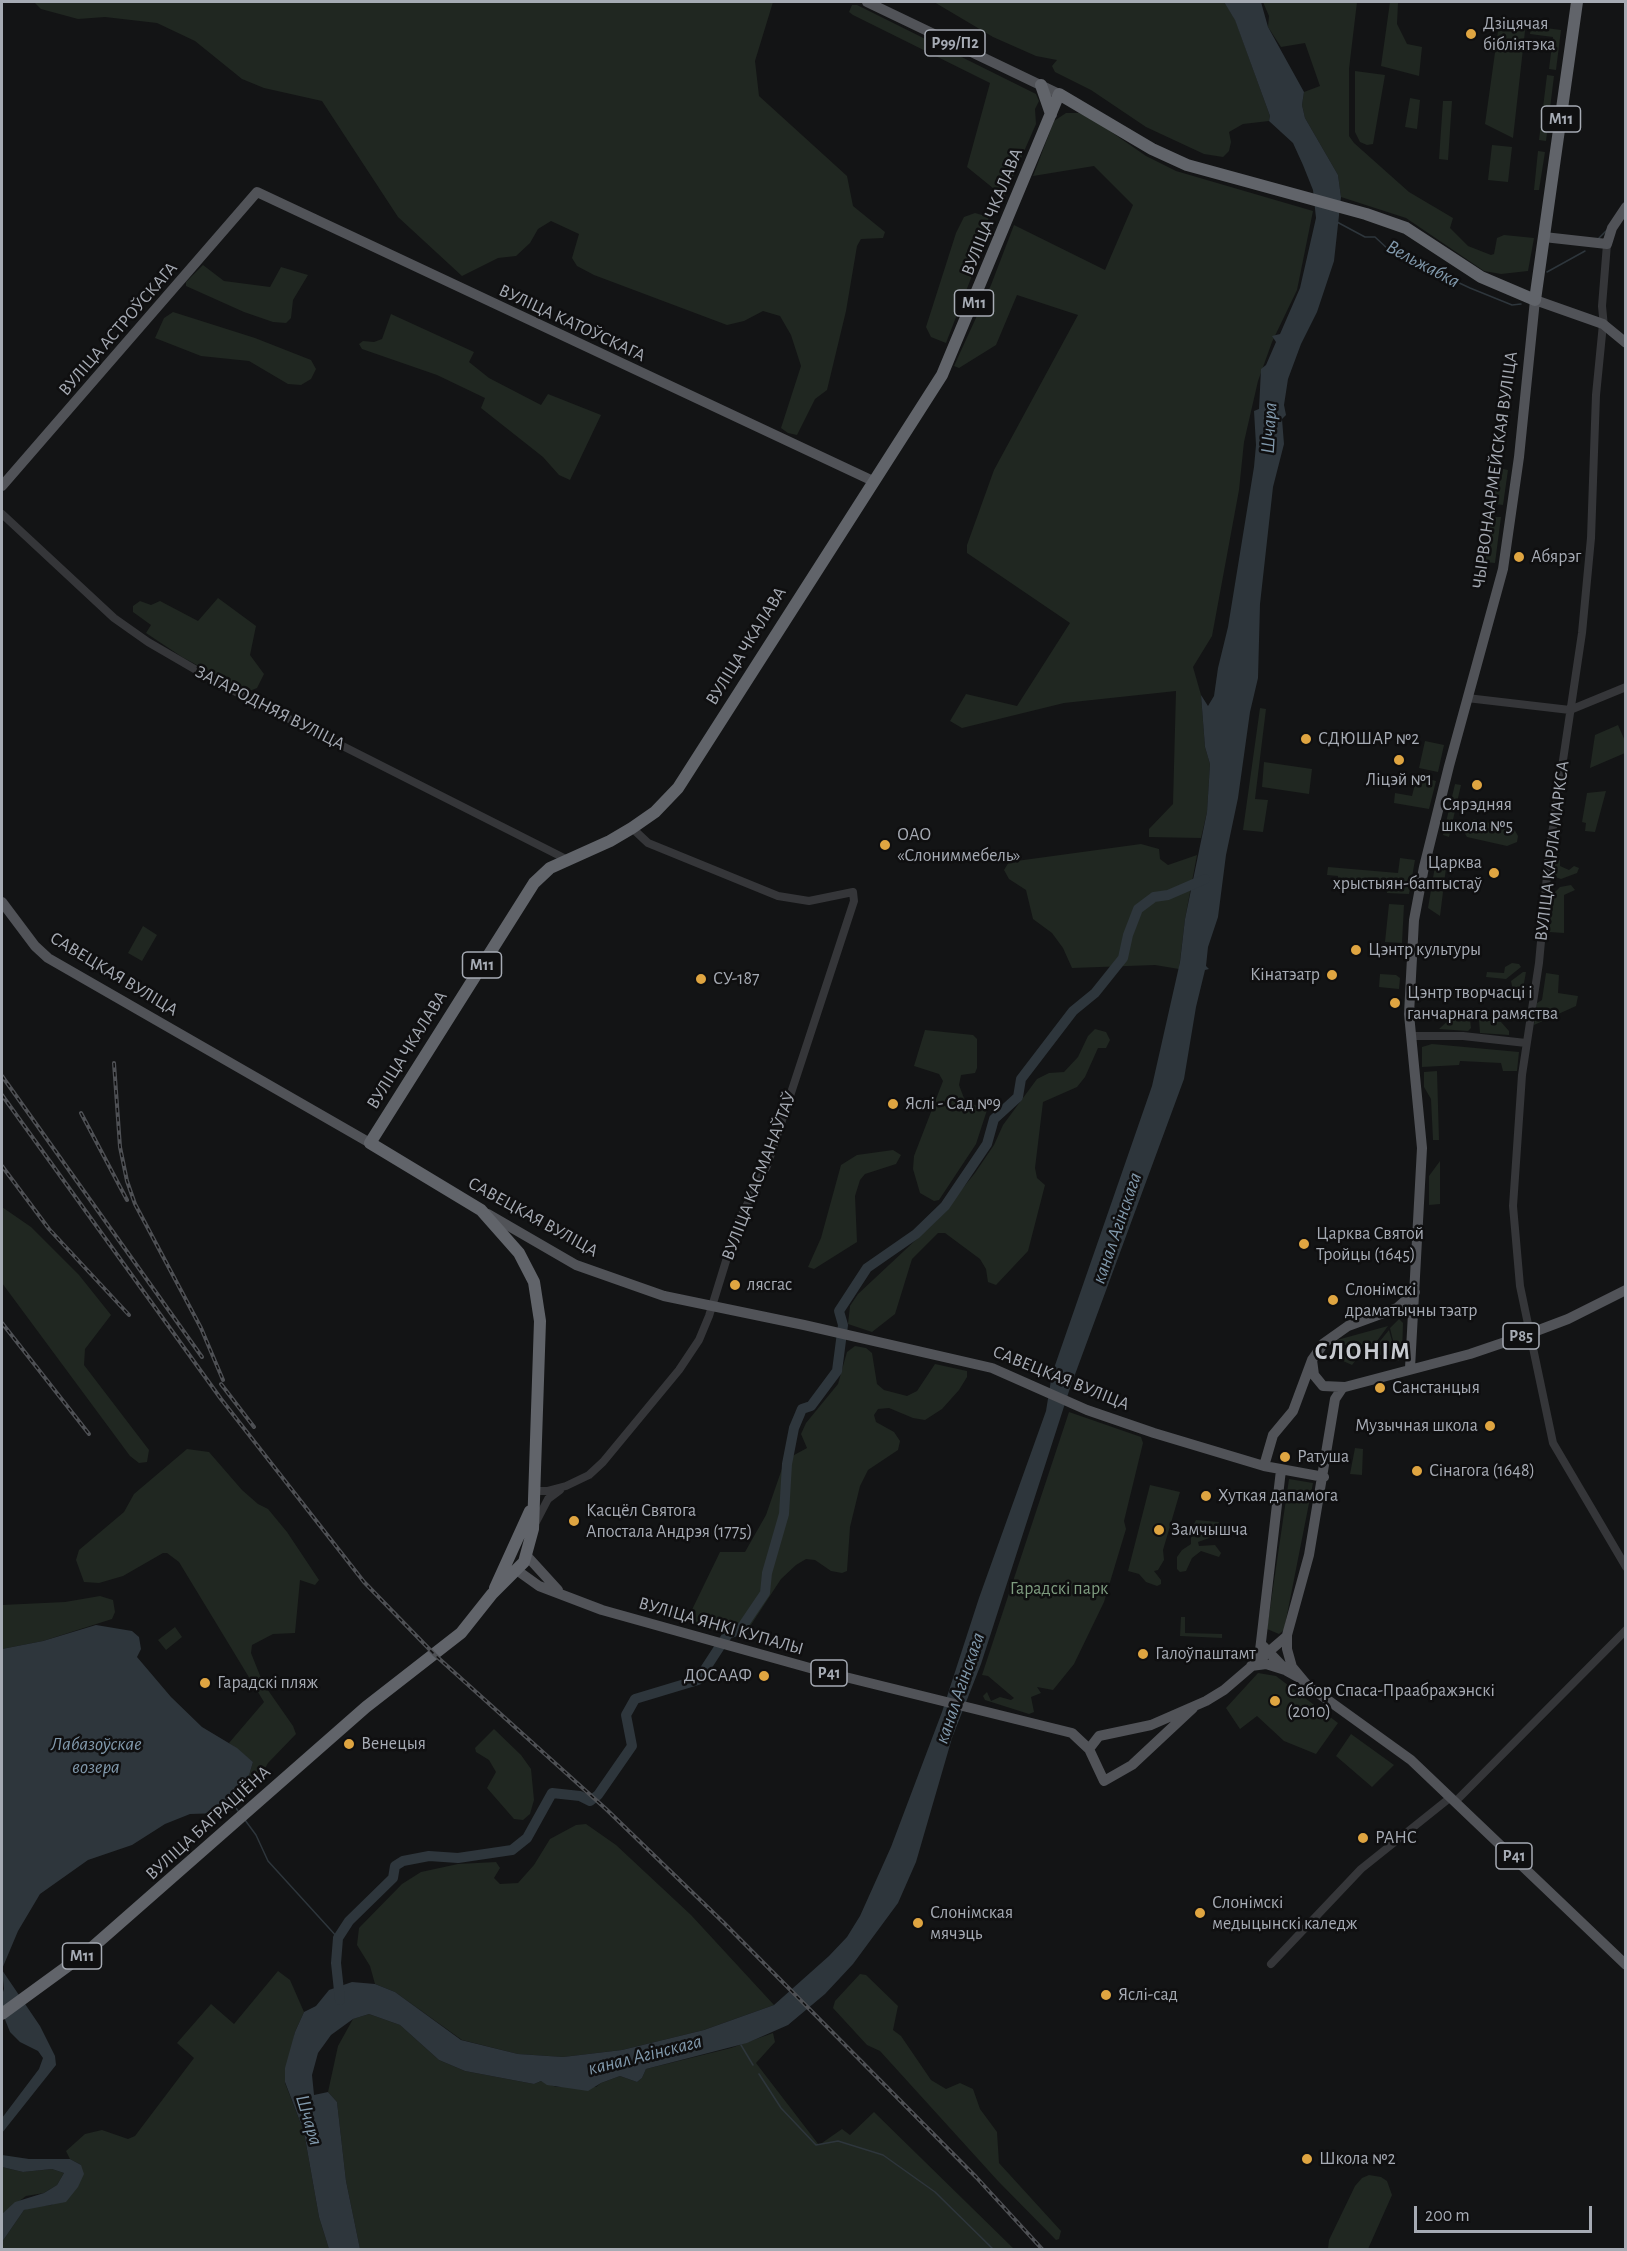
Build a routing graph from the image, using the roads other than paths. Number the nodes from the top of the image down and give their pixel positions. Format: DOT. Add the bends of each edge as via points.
graph roads {
  1 [pos="867,2"];
  2 [pos="1577,2"];
  3 [pos="1041,85"];
  4 [pos="1059,94"];
  5 [pos="1081,106"];
  6 [pos="1051,114"];
  7 [pos="257,192"];
  8 [pos="1626,207"];
  9 [pos="1544,237"];
  10 [pos="1607,244"];
  11 [pos="1535,300"];
  12 [pos="1603,324"];
  13 [pos="1626,343"];
  14 [pos="873,481"];
  15 [pos="2,486"];
  16 [pos="2,514"];
  17 [pos="1626,687"];
  18 [pos="1467,698"];
  19 [pos="1570,710"];
  20 [pos="632,828"];
  21 [pos="568,860"];
  22 [pos="2,902"];
  23 [pos="1411,1036"];
  24 [pos="1526,1043"];
  25 [pos="370,1143"];
  26 [pos="481,1210"];
  27 [pos="528,1239"];
  28 [pos="519,1253"];
  29 [pos="1626,1290"];
  30 [pos="1415,1292"];
  31 [pos="712,1307"];
  32 [pos="1389,1312"];
  33 [pos="1412,1324"];
  34 [pos="1529,1334"];
  35 [pos="1312,1360"];
  36 [pos="1410,1368"];
  37 [pos="1343,1387"];
  38 [pos="1264,1466"];
  39 [pos="1281,1470"];
  40 [pos="1324,1477"];
  41 [pos="566,1486"];
  42 [pos="533,1491"];
  43 [pos="532,1507"];
  44 [pos="533,1529"];
  45 [pos="527,1556"];
  46 [pos="509,1557"];
  47 [pos="1626,1567"];
  48 [pos="518,1570"];
  49 [pos="505,1582"];
  50 [pos="539,1586"];
  51 [pos="492,1594"];
  52 [pos="565,1596"];
  53 [pos="1262,1626"];
  54 [pos="1626,1630"];
  55 [pos="1285,1638"];
  56 [pos="1265,1647"];
  57 [pos="1255,1663"];
  58 [pos="1290,1669"];
  59 [pos="1193,1708"];
  60 [pos="1151,1725"];
  61 [pos="1072,1733"];
  62 [pos="1099,1736"];
  63 [pos="1157,1744"];
  64 [pos="1089,1749"];
  65 [pos="1453,1800"];
  66 [pos="1272,1964"];
  67 [pos="1626,1965"];
  68 [pos="2,2014"];
  1 -- 3 [label="main road, Р99/П2"];
  2 -- 9 [label="highway, ЧЫРВОНААРМЕЙСКАЯ ВУЛІЦА / М11"];
  3 -- 4 [label="main road, Р99/П2"];
  3 -- 6 [label="highway"];
  4 -- 5 [label="highway"];
  4 -- 6 [label="highway, ВУЛІЦА ЧКАЛАВА / М11"];
  5 -- 6 [label="highway"];
  5 -- 11 [label="highway" via="1169,158 1406,228 1481,277"];
  6 -- 14 [label="highway, ВУЛІЦА ЧКАЛАВА / М11" via="942,375"];
  7 -- 14 [label="main road, ВУЛІЦА КАТОЎСКАГА"];
  7 -- 15 [label="main road, ВУЛІЦА АСТРОЎСКАГА"];
  8 -- 10 [label="main road"];
  9 -- 10 [label="main road"];
  9 -- 11 [label="highway, ЧЫРВОНААРМЕЙСКАЯ ВУЛІЦА / М11"];
  10 -- 12 [label="street, ВУЛІЦА КАРЛА МАРКСА"];
  11 -- 12 [label="main road"];
  11 -- 18 [label="main road, ЧЫРВОНААРМЕЙСКАЯ ВУЛІЦА" via="1503,569"];
  12 -- 13 [label="main road"];
  12 -- 19 [label="street, ВУЛІЦА КАРЛА МАРКСА" via="1591,538"];
  14 -- 20 [label="highway, ВУЛІЦА ЧКАЛАВА / М11" via="678,788 655,812"];
  16 -- 21 [label="street, ЗАГАРОДНЯЯ ВУЛІЦА" via="114,618 148,642 222,685"];
  17 -- 19 [label="street"];
  18 -- 19 [label="street"];
  18 -- 23 [label="main road, ЧЫРВОНААРМЕЙСКАЯ ВУЛІЦА" via="1417,898 1410,982"];
  19 -- 24 [label="street, ВУЛІЦА КАРЛА МАРКСА"];
  20 -- 21 [label="highway, ВУЛІЦА ЧКАЛАВА / М11"];
  20 -- 31 [label="street, ВУЛІЦА КАСМАНАЎТАЎ" via="648,843 778,896 809,901 853,892 853,905 767,1166 738,1222"];
  21 -- 25 [label="highway, ВУЛІЦА ЧКАЛАВА / М11" via="550,868 534,883"];
  22 -- 25 [label="main road, САВЕЦКАЯ ВУЛІЦА" via="48,958"];
  23 -- 24 [label="street" via="1463,1036"];
  23 -- 30 [label="main road, ЧЫРВОНААРМЕЙСКАЯ ВУЛІЦА" via="1422,1148"];
  24 -- 34 [label="street, ВУЛІЦА КАРЛА МАРКСА" via="1513,1206 1517,1267"];
  25 -- 26 [label="highway, САВЕЦКАЯ ВУЛІЦА / М11"];
  26 -- 27 [label="main road, САВЕЦКАЯ ВУЛІЦА"];
  26 -- 28 [label="highway, М11"];
  27 -- 28 [label="main road"];
  27 -- 31 [label="main road, САВЕЦКАЯ ВУЛІЦА" via="576,1265 613,1279"];
  28 -- 42 [label="highway, М11" via="534,1282 539,1310"];
  29 -- 34 [label="main road, Р85"];
  30 -- 32 [label="main road"];
  30 -- 33 [label="main road, ЧЫРВОНААРМЕЙСКАЯ ВУЛІЦА"];
  31 -- 38 [label="main road, САВЕЦКАЯ ВУЛІЦА" via="992,1368 1087,1410"];
  31 -- 41 [label="street, ВУЛІЦА КАСМАНАЎТАЎ" via="699,1340 679,1370 603,1462"];
  32 -- 33 [label="main road" via="1407,1315"];
  32 -- 35 [label="main road" via="1335,1334"];
  33 -- 36 [label="main road, ЧЫРВОНААРМЕЙСКАЯ ВУЛІЦА"];
  34 -- 36 [label="main road, Р85" via="1470,1354"];
  34 -- 47 [label="street, ВУЛІЦА КАРЛА МАРКСА" via="1553,1443"];
  35 -- 37 [label="main road" via="1318,1382 1328,1388"];
  35 -- 38 [label="main road" via="1293,1411 1273,1435"];
  36 -- 37 [label="main road, Р85"];
  37 -- 40 [label="main road" via="1335,1399"];
  38 -- 39 [label="main road, САВЕЦКАЯ ВУЛІЦА"];
  39 -- 40 [label="main road, САВЕЦКАЯ ВУЛІЦА"];
  39 -- 53 [label="main road"];
  40 -- 55 [label="main road" via="1309,1555"];
  41 -- 42 [label="street, ВУЛІЦА КАСМАНАЎТАЎ"];
  41 -- 44 [label="street" via="548,1499"];
  42 -- 43 [label="highway, М11"];
  43 -- 44 [label="highway, М11"];
  43 -- 46 [label="highway, М11"];
  44 -- 45 [label="highway, М11"];
  45 -- 46 [label="highway" via="520,1550"];
  45 -- 48 [label="highway, М11"];
  45 -- 52 [label="main road, ВУЛІЦА ЯНКІ КУПАЛЫ / Р41"];
  46 -- 48 [label="highway"];
  46 -- 51 [label="highway, М11"];
  48 -- 49 [label="highway, М11"];
  48 -- 50 [label="main road, ВУЛІЦА ЯНКІ КУПАЛЫ / Р41"];
  49 -- 50 [label="main road, Р41" via="517,1580"];
  49 -- 51 [label="highway, М11"];
  50 -- 52 [label="main road, ВУЛІЦА ЯНКІ КУПАЛЫ / Р41"];
  51 -- 68 [label="highway, ВУЛІЦА БАГРАЦІЁНА / М11" via="461,1633 366,1707 87,1952"];
  52 -- 61 [label="main road, ВУЛІЦА ЯНКІ КУПАЛЫ / Р41" via="669,1629"];
  53 -- 55 [label="main road" via="1269,1637"];
  53 -- 56 [label="main road"];
  54 -- 65 [label="street"];
  55 -- 56 [label="main road"];
  55 -- 58 [label="main road, Р41"];
  56 -- 57 [label="main road"];
  56 -- 58 [label="main road, Р41" via="1283,1657"];
  57 -- 58 [label="main road"];
  57 -- 59 [label="main road, Р41" via="1224,1690"];
  58 -- 65 [label="main road, Р41" via="1411,1760"];
  59 -- 60 [label="main road, Р41"];
  59 -- 63 [label="main road, Р41"];
  60 -- 62 [label="main road, Р41"];
  60 -- 63 [label="main road" via="1157,1733"];
  61 -- 62 [label="main road, Р41"];
  61 -- 64 [label="main road, Р41"];
  62 -- 64 [label="main road"];
  63 -- 64 [label="main road, Р41" via="1104,1781"];
  65 -- 66 [label="street" via="1360,1869"];
  65 -- 67 [label="main road, Р41"];
}
